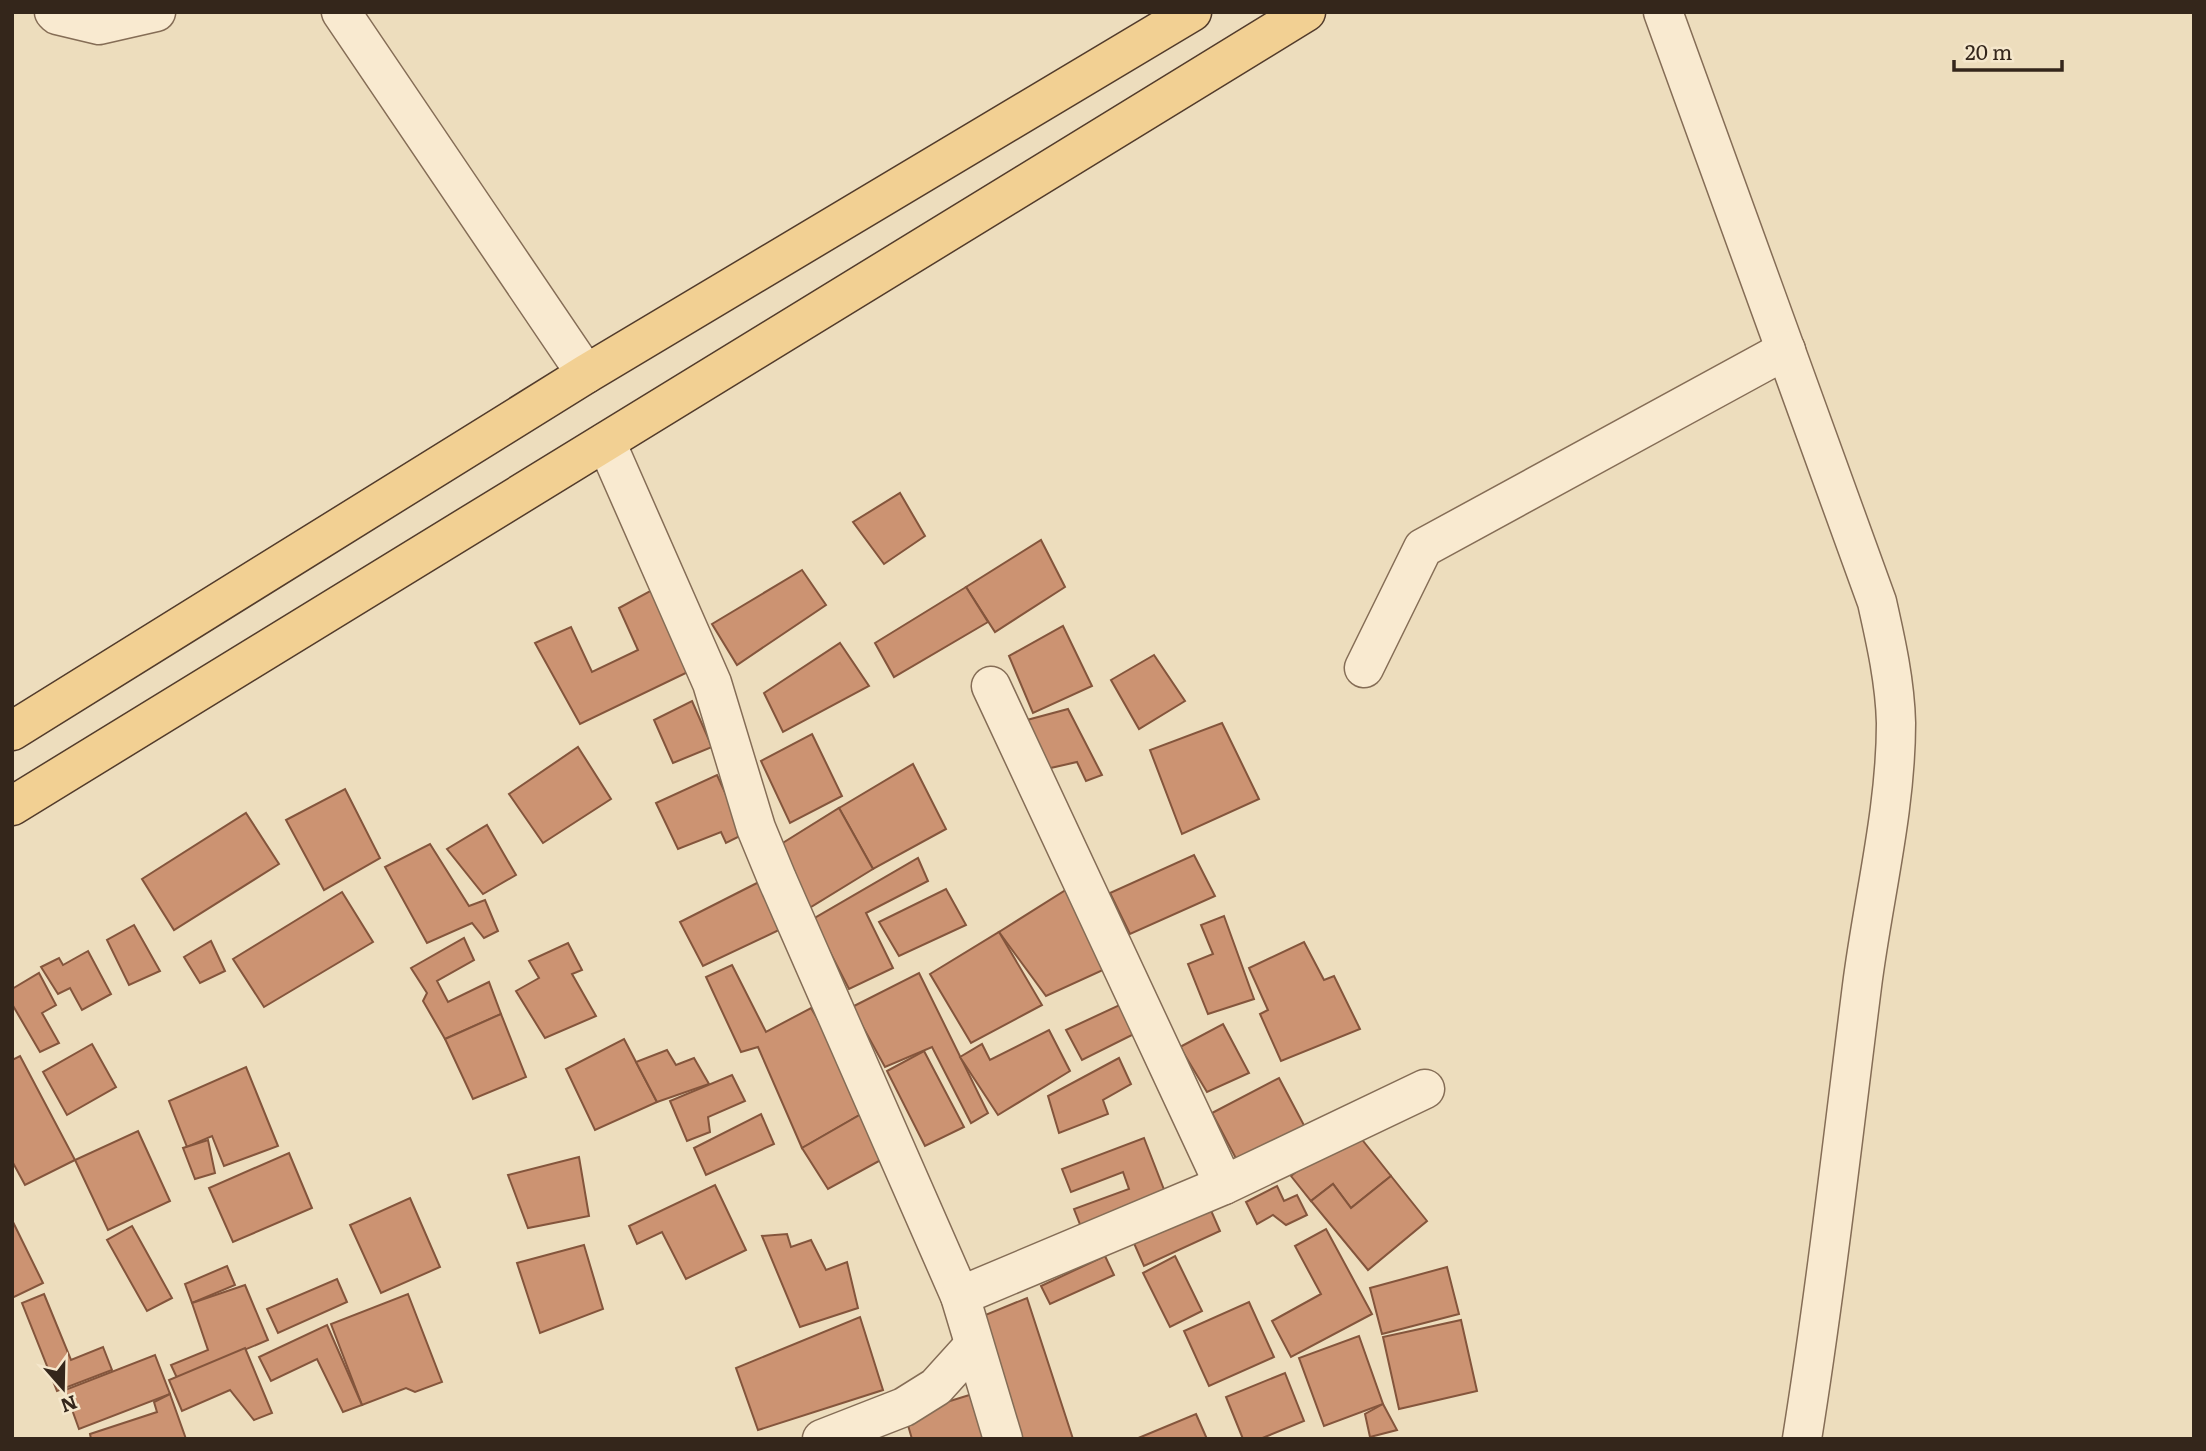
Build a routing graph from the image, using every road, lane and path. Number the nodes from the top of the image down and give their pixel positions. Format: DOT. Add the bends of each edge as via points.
graph roads {
  1 [pos="54,12"];
  2 [pos="156,12"];
  3 [pos="341,12"];
  4 [pos="1192,12"];
  5 [pos="1307,12"];
  6 [pos="1663,12"];
  7 [pos="1786,350"];
  8 [pos="586,374"];
  9 [pos="606,442"];
  10 [pos="1364,668"];
  11 [pos="991,686"];
  12 [pos="12,730"];
  13 [pos="12,806"];
  14 [pos="1425,1089"];
  15 [pos="1224,1185"];
  16 [pos="960,1296"];
  17 [pos="974,1345"];
  18 [pos="822,1439"];
  19 [pos="1003,1439"];
  20 [pos="1802,1439"];
  1 -- 2 [label="street" via="99,25"];
  3 -- 8 [label="street"];
  4 -- 8 [label="main road"];
  5 -- 9 [label="main road"];
  6 -- 7 [label="street"];
  7 -- 10 [label="street" via="1423,548"];
  7 -- 20 [label="street" via="1877,602 1896,722 1892,785"];
  8 -- 12 [label="main road"];
  9 -- 13 [label="main road"];
  9 -- 16 [label="street" via="712,683 756,828 777,879"];
  11 -- 15 [label="street"];
  14 -- 15 [label="street"];
  15 -- 16 [label="street"];
  16 -- 17 [label="street"];
  17 -- 18 [label="street" via="936,1387 904,1407"];
  17 -- 19 [label="street"];
}
